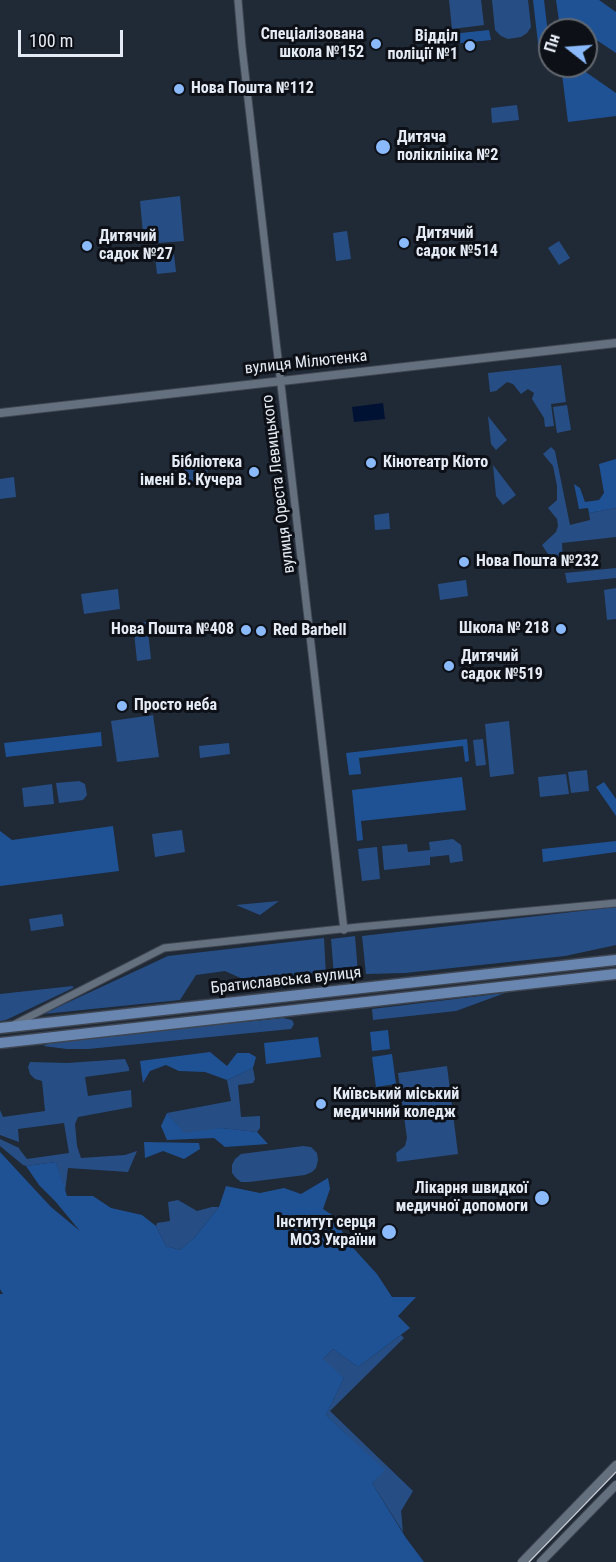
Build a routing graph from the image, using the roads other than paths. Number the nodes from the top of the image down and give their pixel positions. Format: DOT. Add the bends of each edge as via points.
graph roads {
  1 [pos="238,0"];
  2 [pos="616,343"];
  3 [pos="280,381"];
  4 [pos="0,413"];
  5 [pos="616,903"];
  6 [pos="344,930"];
  7 [pos="616,958"];
  8 [pos="616,975"];
  9 [pos="5,1027"];
  10 [pos="0,1043"];
  11 [pos="616,1465"];
  12 [pos="616,1485"];
  13 [pos="522,1562"];
  14 [pos="540,1562"];
  1 -- 3 [label="street, вулиця Ореста Левицького"];
  2 -- 3 [label="street, вулиця Мілютенка"];
  3 -- 4 [label="street, вулиця Мілютенка"];
  3 -- 6 [label="street, вулиця Ореста Левицького"];
  5 -- 6 [label="street"];
  6 -- 9 [label="street" via="164,948"];
  7 -- 9 [label="main road, Братиславська вулиця"];
  8 -- 10 [label="main road, Братиславська вулиця"];
  11 -- 13 [label="street"];
  12 -- 14 [label="street"];
}
